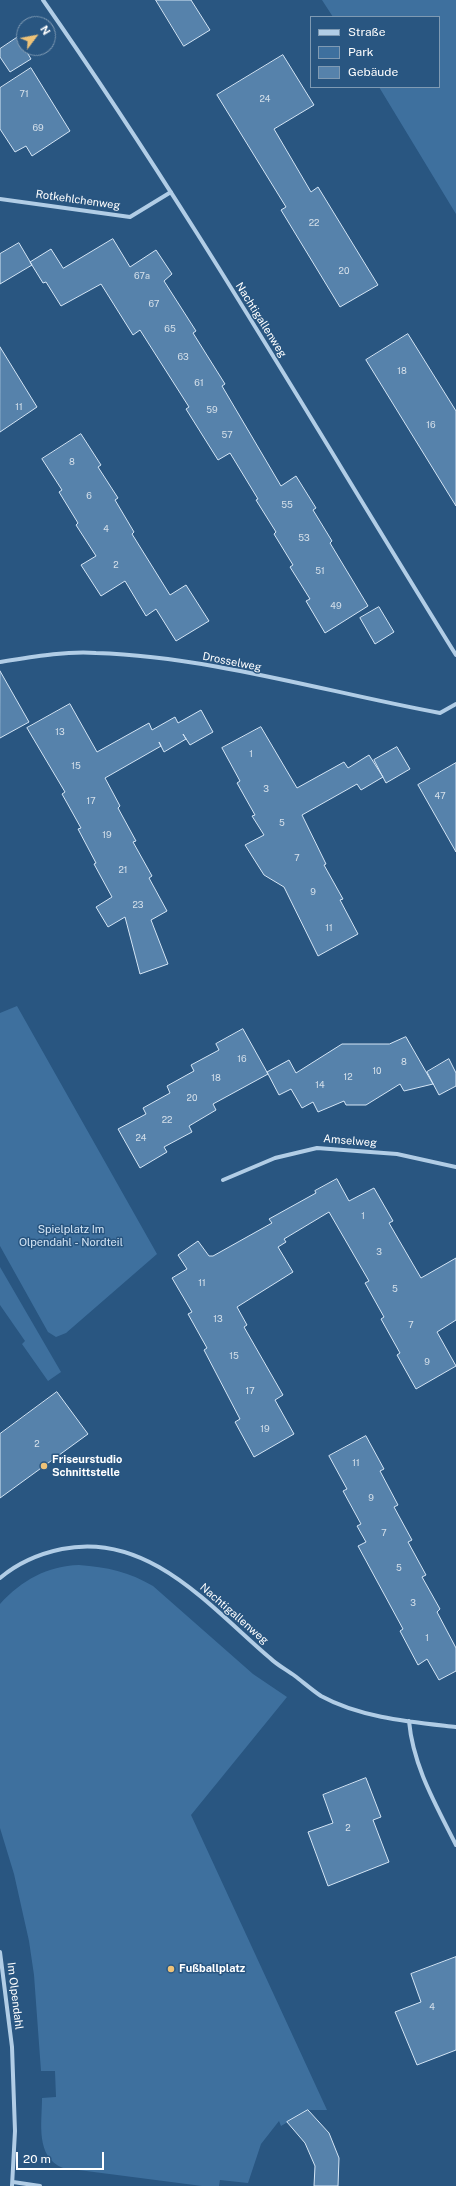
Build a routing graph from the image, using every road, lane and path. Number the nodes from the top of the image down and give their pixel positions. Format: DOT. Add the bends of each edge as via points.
graph roads {
  1 [pos="43,0"];
  2 [pos="171,192"];
  3 [pos="0,199"];
  4 [pos="456,655"];
  5 [pos="0,662"];
  6 [pos="456,704"];
  7 [pos="456,1167"];
  8 [pos="223,1180"];
  9 [pos="0,1578"];
  10 [pos="408,1721"];
  11 [pos="456,1728"];
  12 [pos="456,1845"];
  13 [pos="0,1952"];
  14 [pos="13,2184"];
  15 [pos="40,2186"];
  1 -- 2 [label="street, Nachtigallenweg" via="93,71"];
  2 -- 3 [label="street, Rotkehlchenweg" via="130,217"];
  2 -- 4 [label="street, Nachtigallenweg"];
  5 -- 6 [label="street, Drosselweg" via="48,654 96,652 176,661 244,673 440,713"];
  7 -- 8 [label="street, Amselweg" via="397,1154 317,1148 275,1158"];
  9 -- 10 [label="street, Nachtigallenweg" via="21,1561 78,1546 100,1547 138,1555 174,1574 271,1659 321,1696 355,1709"];
  10 -- 11 [label="street, Nachtigallenweg"];
  10 -- 12 [label="street" via="410,1741 422,1777"];
  13 -- 14 [label="street, Im Olpendahl" via="12,2047"];
  14 -- 15 [label="street"];
}
